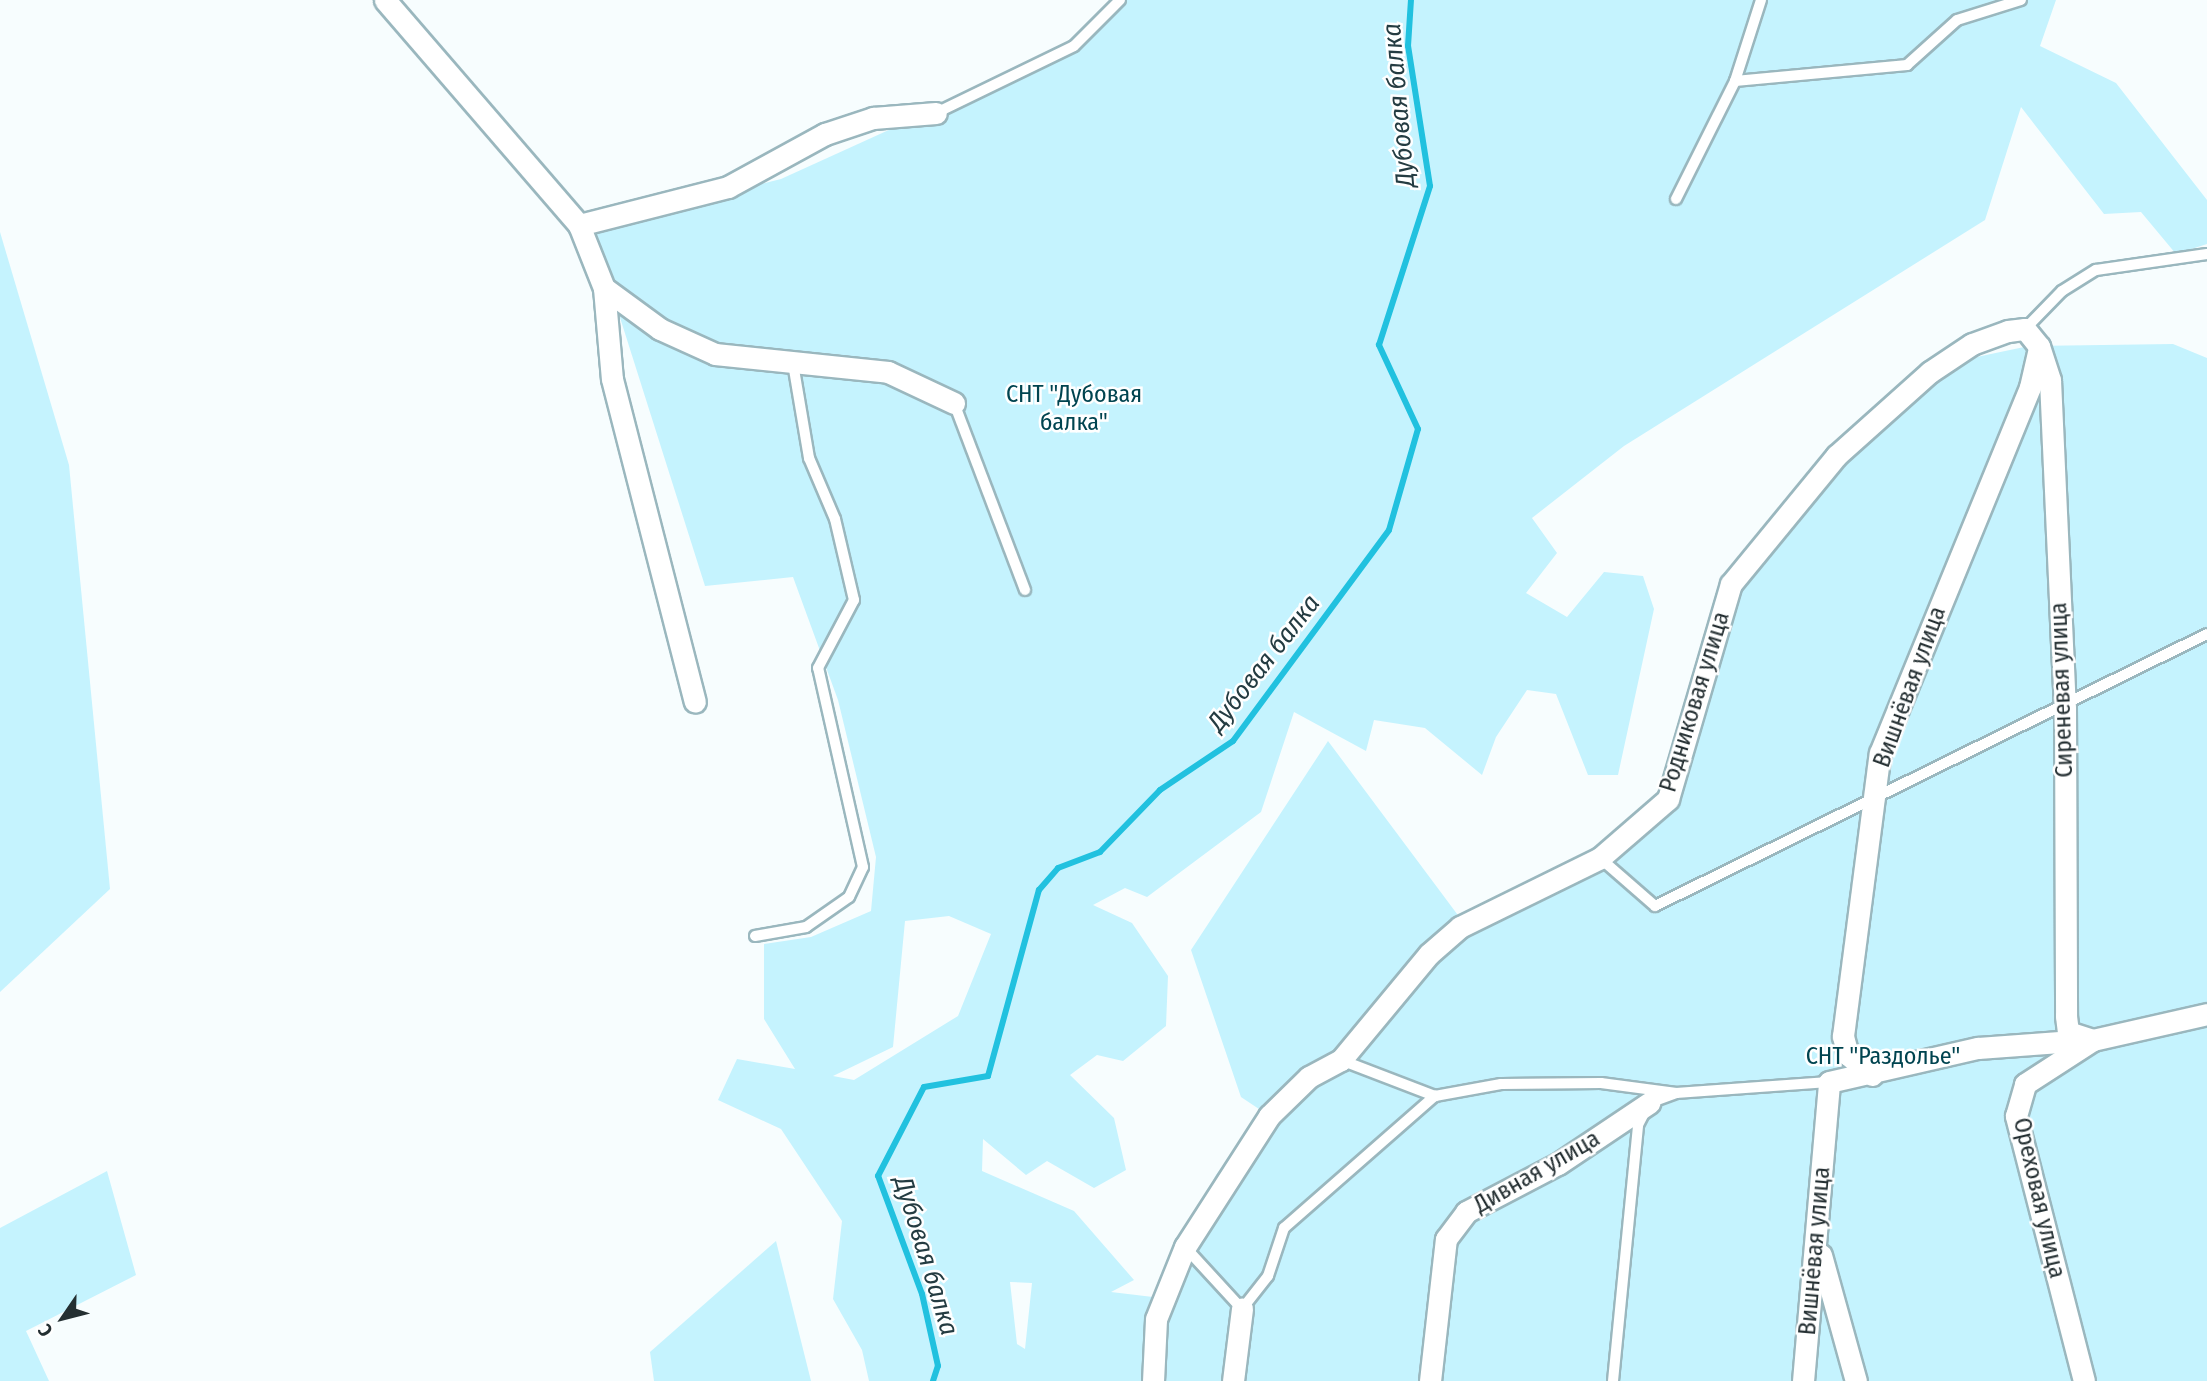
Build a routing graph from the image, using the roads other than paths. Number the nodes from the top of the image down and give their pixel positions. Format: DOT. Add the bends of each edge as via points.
graph roads {
  1 [pos="385,0"];
  2 [pos="1120,0"];
  3 [pos="1761,0"];
  4 [pos="2021,0"];
  5 [pos="1735,81"];
  6 [pos="936,113"];
  7 [pos="1676,199"];
  8 [pos="579,225"];
  9 [pos="2207,254"];
  10 [pos="604,288"];
  11 [pos="2025,330"];
  12 [pos="2039,346"];
  13 [pos="793,363"];
  14 [pos="954,403"];
  15 [pos="1025,590"];
  16 [pos="2207,634"];
  17 [pos="695,702"];
  18 [pos="2065,708"];
  19 [pos="1873,802"];
  20 [pos="1600,858"];
  21 [pos="755,936"];
  22 [pos="2206,1020"];
  23 [pos="2093,1040"];
  24 [pos="1341,1060"];
  25 [pos="1872,1075"];
  26 [pos="1829,1082"];
  27 [pos="1676,1093"];
  28 [pos="1435,1096"];
  29 [pos="1649,1103"];
  30 [pos="1817,1243"];
  31 [pos="1185,1247"];
  32 [pos="1242,1309"];
  33 [pos="1153,1381"];
  34 [pos="1233,1381"];
  35 [pos="1430,1381"];
  36 [pos="1613,1381"];
  37 [pos="1803,1381"];
  38 [pos="1856,1381"];
  39 [pos="2084,1381"];
  1 -- 8 [label="street"];
  2 -- 6 [label="lane" via="1074,46"];
  3 -- 5 [label="lane"];
  4 -- 5 [label="lane" via="1957,20 1907,65"];
  5 -- 7 [label="lane"];
  6 -- 8 [label="street" via="873,118 825,134 728,187"];
  8 -- 10 [label="street"];
  9 -- 11 [label="lane" via="2096,270 2062,291"];
  10 -- 13 [label="street" via="660,329 715,354"];
  10 -- 17 [label="street" via="612,379"];
  11 -- 12 [label="street, Сиреневая улица"];
  11 -- 20 [label="street, Родниковая улица" via="1972,344 1930,372 1836,456 1731,584 1668,799"];
  12 -- 18 [label="street, Сиреневая улица" via="2050,380"];
  12 -- 19 [label="street, Вишнёвая улица" via="2030,387 1880,753"];
  13 -- 14 [label="street" via="888,372"];
  13 -- 21 [label="lane" via="809,458 835,519 854,600 818,668 863,867 849,897 806,927"];
  14 -- 15 [label="lane"];
  16 -- 18 [label="lane"];
  18 -- 19 [label="lane"];
  18 -- 23 [label="street, Сиреневая улица" via="2066,1016 2068,1032"];
  19 -- 20 [label="lane" via="1655,906"];
  19 -- 25 [label="street, Вишнёвая улица" via="1843,1036 1848,1055"];
  20 -- 24 [label="street, Родниковая улица" via="1460,927 1429,954"];
  22 -- 23 [label="street, Ореховая улица"];
  23 -- 25 [label="street" via="1978,1048"];
  23 -- 39 [label="street, Ореховая улица" via="2025,1084 2016,1116"];
  24 -- 28 [label="lane"];
  24 -- 31 [label="street, Родниковая улица" via="1309,1077 1269,1116"];
  25 -- 26 [label="street"];
  26 -- 27 [label="lane"];
  26 -- 30 [label="street, Вишнёвая улица"];
  27 -- 28 [label="lane" via="1601,1083 1501,1084"];
  27 -- 29 [label="lane"];
  28 -- 32 [label="lane" via="1284,1228 1268,1276"];
  29 -- 35 [label="street, Дивная улица" via="1558,1164 1466,1213 1446,1239"];
  29 -- 36 [label="lane" via="1638,1125"];
  30 -- 37 [label="street, Вишнёвая улица"];
  30 -- 38 [label="street"];
  31 -- 32 [label="lane"];
  31 -- 33 [label="street, Родниковая улица" via="1156,1319"];
  32 -- 34 [label="street"];
}
